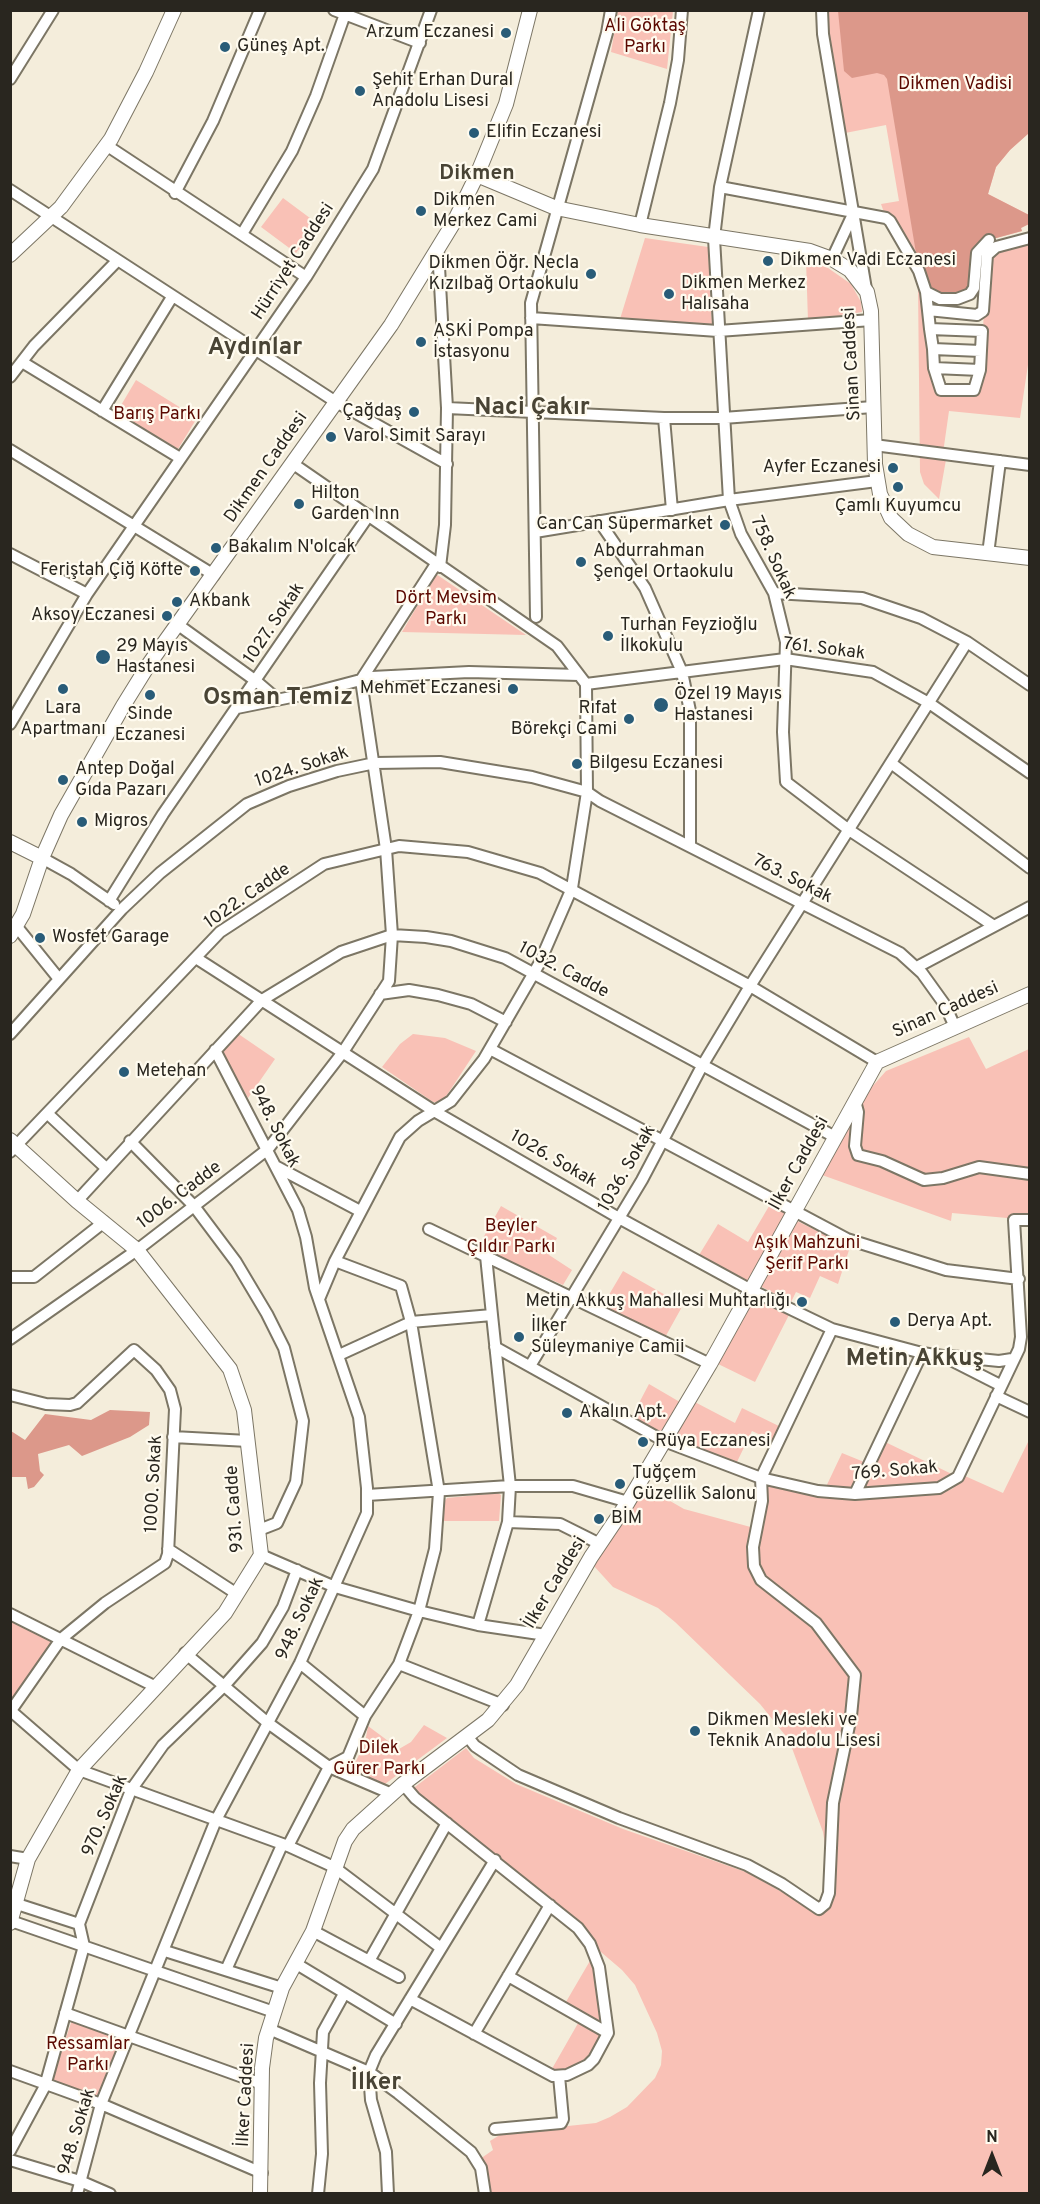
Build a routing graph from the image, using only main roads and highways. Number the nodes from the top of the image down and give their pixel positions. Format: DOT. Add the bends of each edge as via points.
graph roads {
  1 [pos="174,10"];
  2 [pos="530,10"];
  3 [pos="477,175"];
  4 [pos="10,255"];
  5 [pos="1029,558"];
  6 [pos="10,842"];
  7 [pos="42,858"];
  8 [pos="14,932"];
  9 [pos="1029,994"];
  10 [pos="878,1062"];
  11 [pos="13,1146"];
  12 [pos="11,1922"];
  13 [pos="260,2193"];
  1 -- 4 [label="main road" via="125,114 106,145 52,217"];
  2 -- 3 [label="main road, Dikmen Caddesi" via="506,104"];
  3 -- 5 [label="main road, Sinan Caddesi" via="556,208 714,238 798,249 832,259 850,270 867,292 872,321 877,481 891,518 916,540 944,549"];
  3 -- 7 [label="main road, Dikmen Caddesi" via="391,325 149,664 94,755"];
  6 -- 7 [label="main road"];
  7 -- 8 [label="main road, Dikmen Caddesi"];
  9 -- 10 [label="main road, Sinan Caddesi"];
  10 -- 13 [label="main road, İlker Caddesi" via="710,1364 503,1705 353,1829 334,1867 313,1931 282,1988 269,2029 263,2053"];
  11 -- 12 [label="main road, 931. Cadde" via="137,1250 231,1369 240,1391 261,1555 225,1613 79,1770 28,1859"];
}
